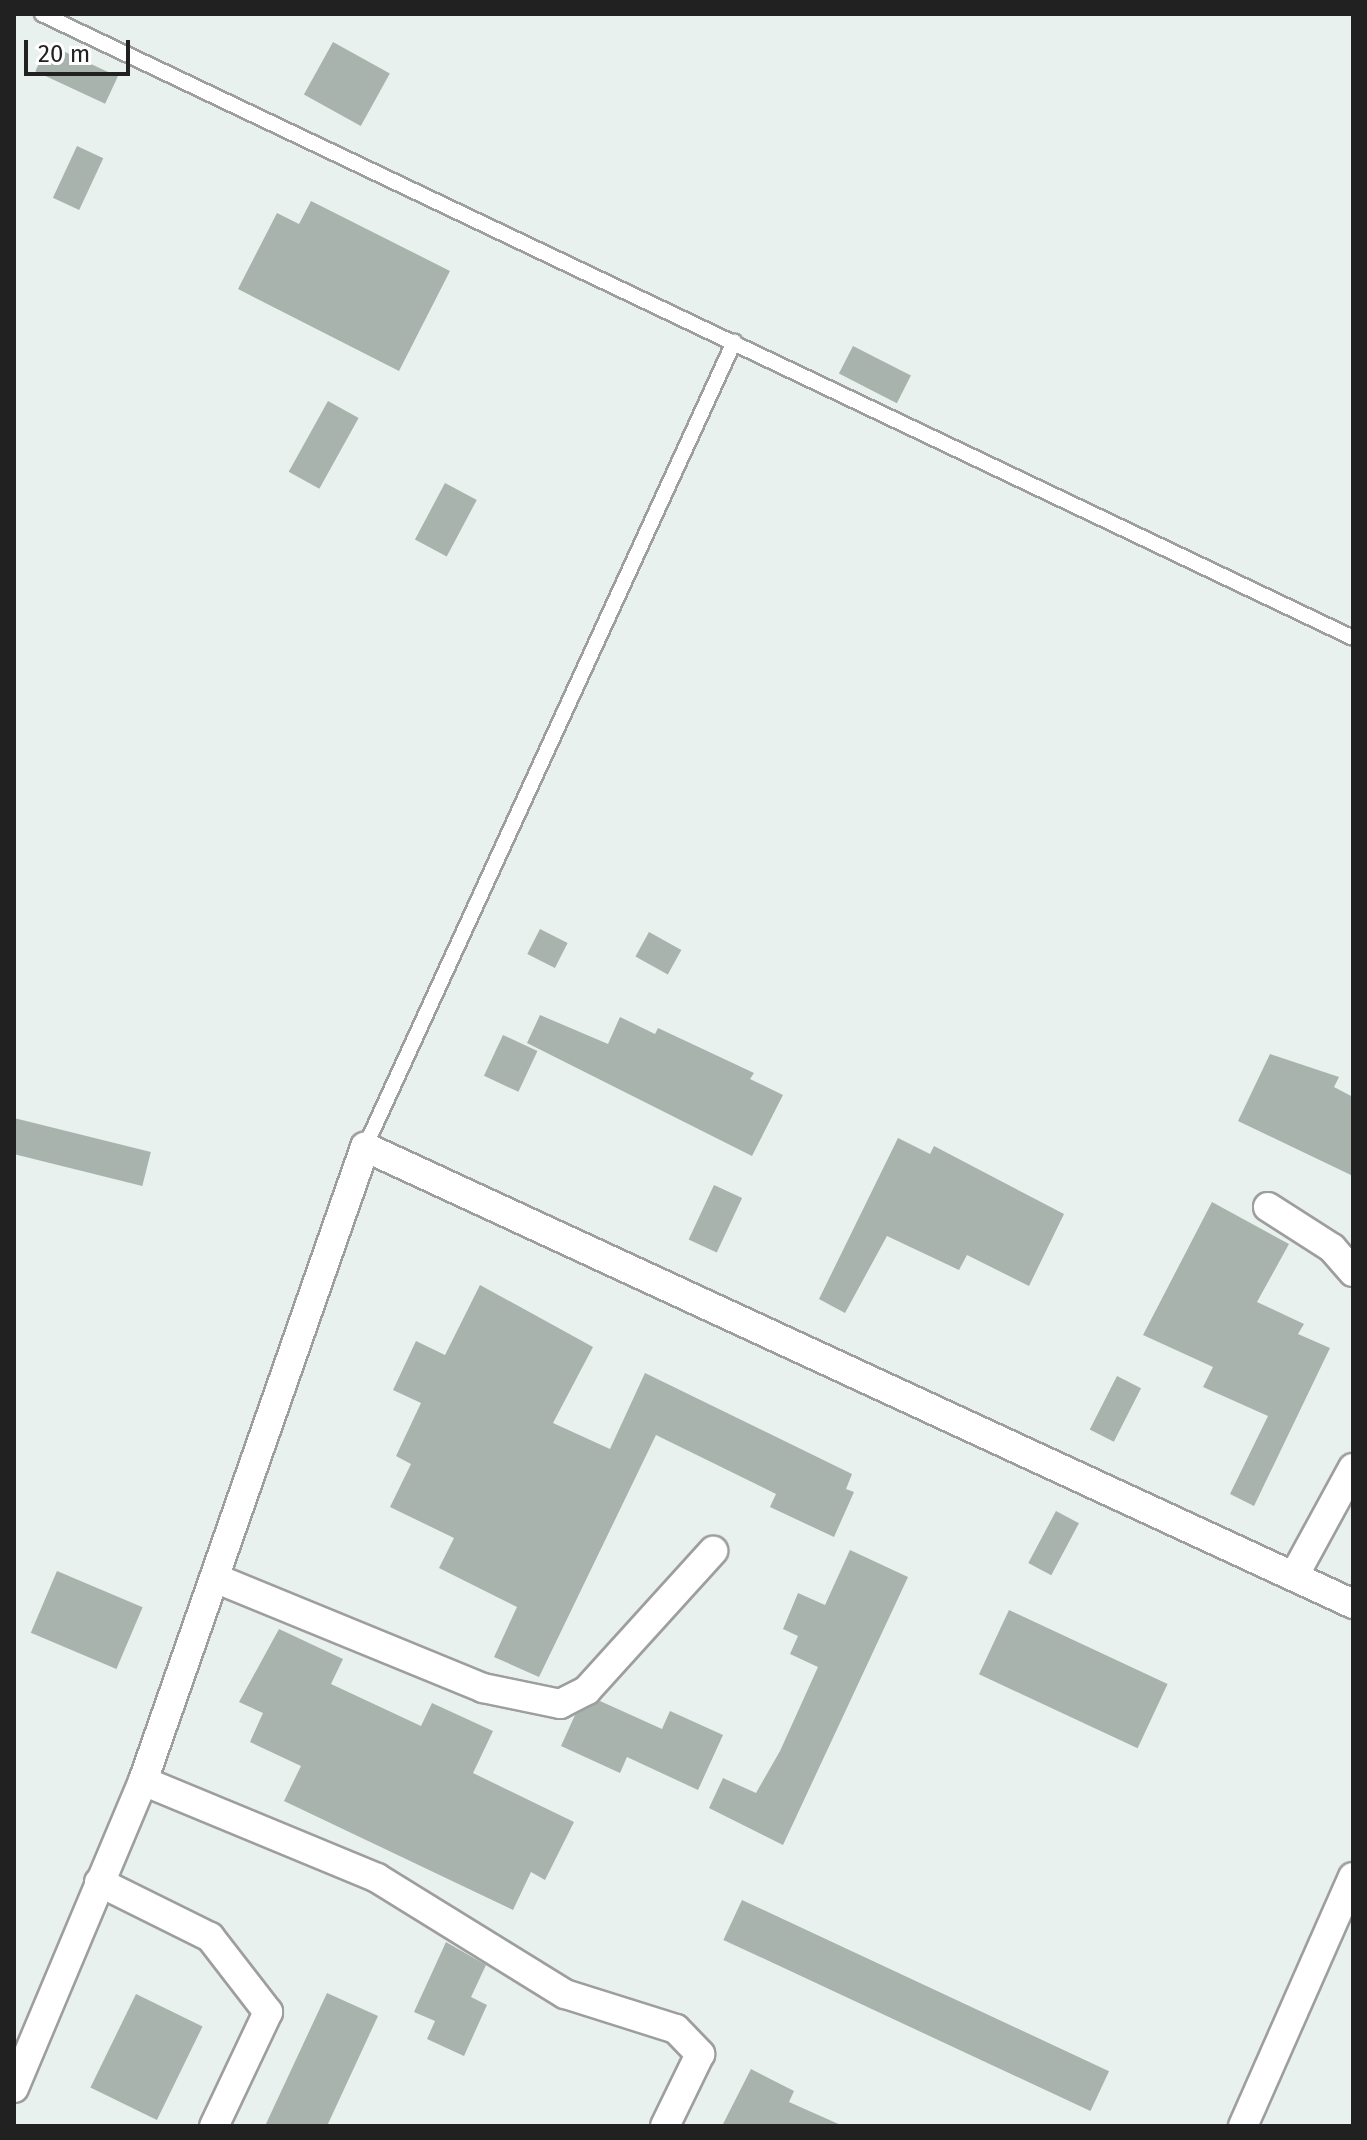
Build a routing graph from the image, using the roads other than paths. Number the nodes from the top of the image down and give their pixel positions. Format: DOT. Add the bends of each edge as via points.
graph roads {
  1 [pos="42,14"];
  2 [pos="734,342"];
  3 [pos="1353,638"];
  4 [pos="365,1147"];
  5 [pos="1268,1207"];
  6 [pos="1353,1272"];
  7 [pos="1353,1468"];
  8 [pos="713,1551"];
  9 [pos="1294,1576"];
  10 [pos="215,1578"];
  11 [pos="1353,1604"];
  12 [pos="143,1781"];
  13 [pos="1353,1877"];
  14 [pos="99,1882"];
  15 [pos="14,2088"];
  16 [pos="214,2126"];
  17 [pos="665,2126"];
  18 [pos="1243,2126"];
  1 -- 2 [label="lane"];
  2 -- 3 [label="lane"];
  2 -- 4 [label="lane"];
  4 -- 9 [label="street"];
  4 -- 10 [label="street"];
  5 -- 6 [label="street" via="1332,1248"];
  7 -- 9 [label="street"];
  8 -- 10 [label="street" via="587,1690 560,1704 483,1688"];
  9 -- 11 [label="street"];
  10 -- 12 [label="street"];
  12 -- 14 [label="street"];
  12 -- 17 [label="street" via="377,1878 565,1994 676,2029 700,2054"];
  13 -- 18 [label="street"];
  14 -- 15 [label="street"];
  14 -- 16 [label="street" via="210,1937 268,2012"];
}
